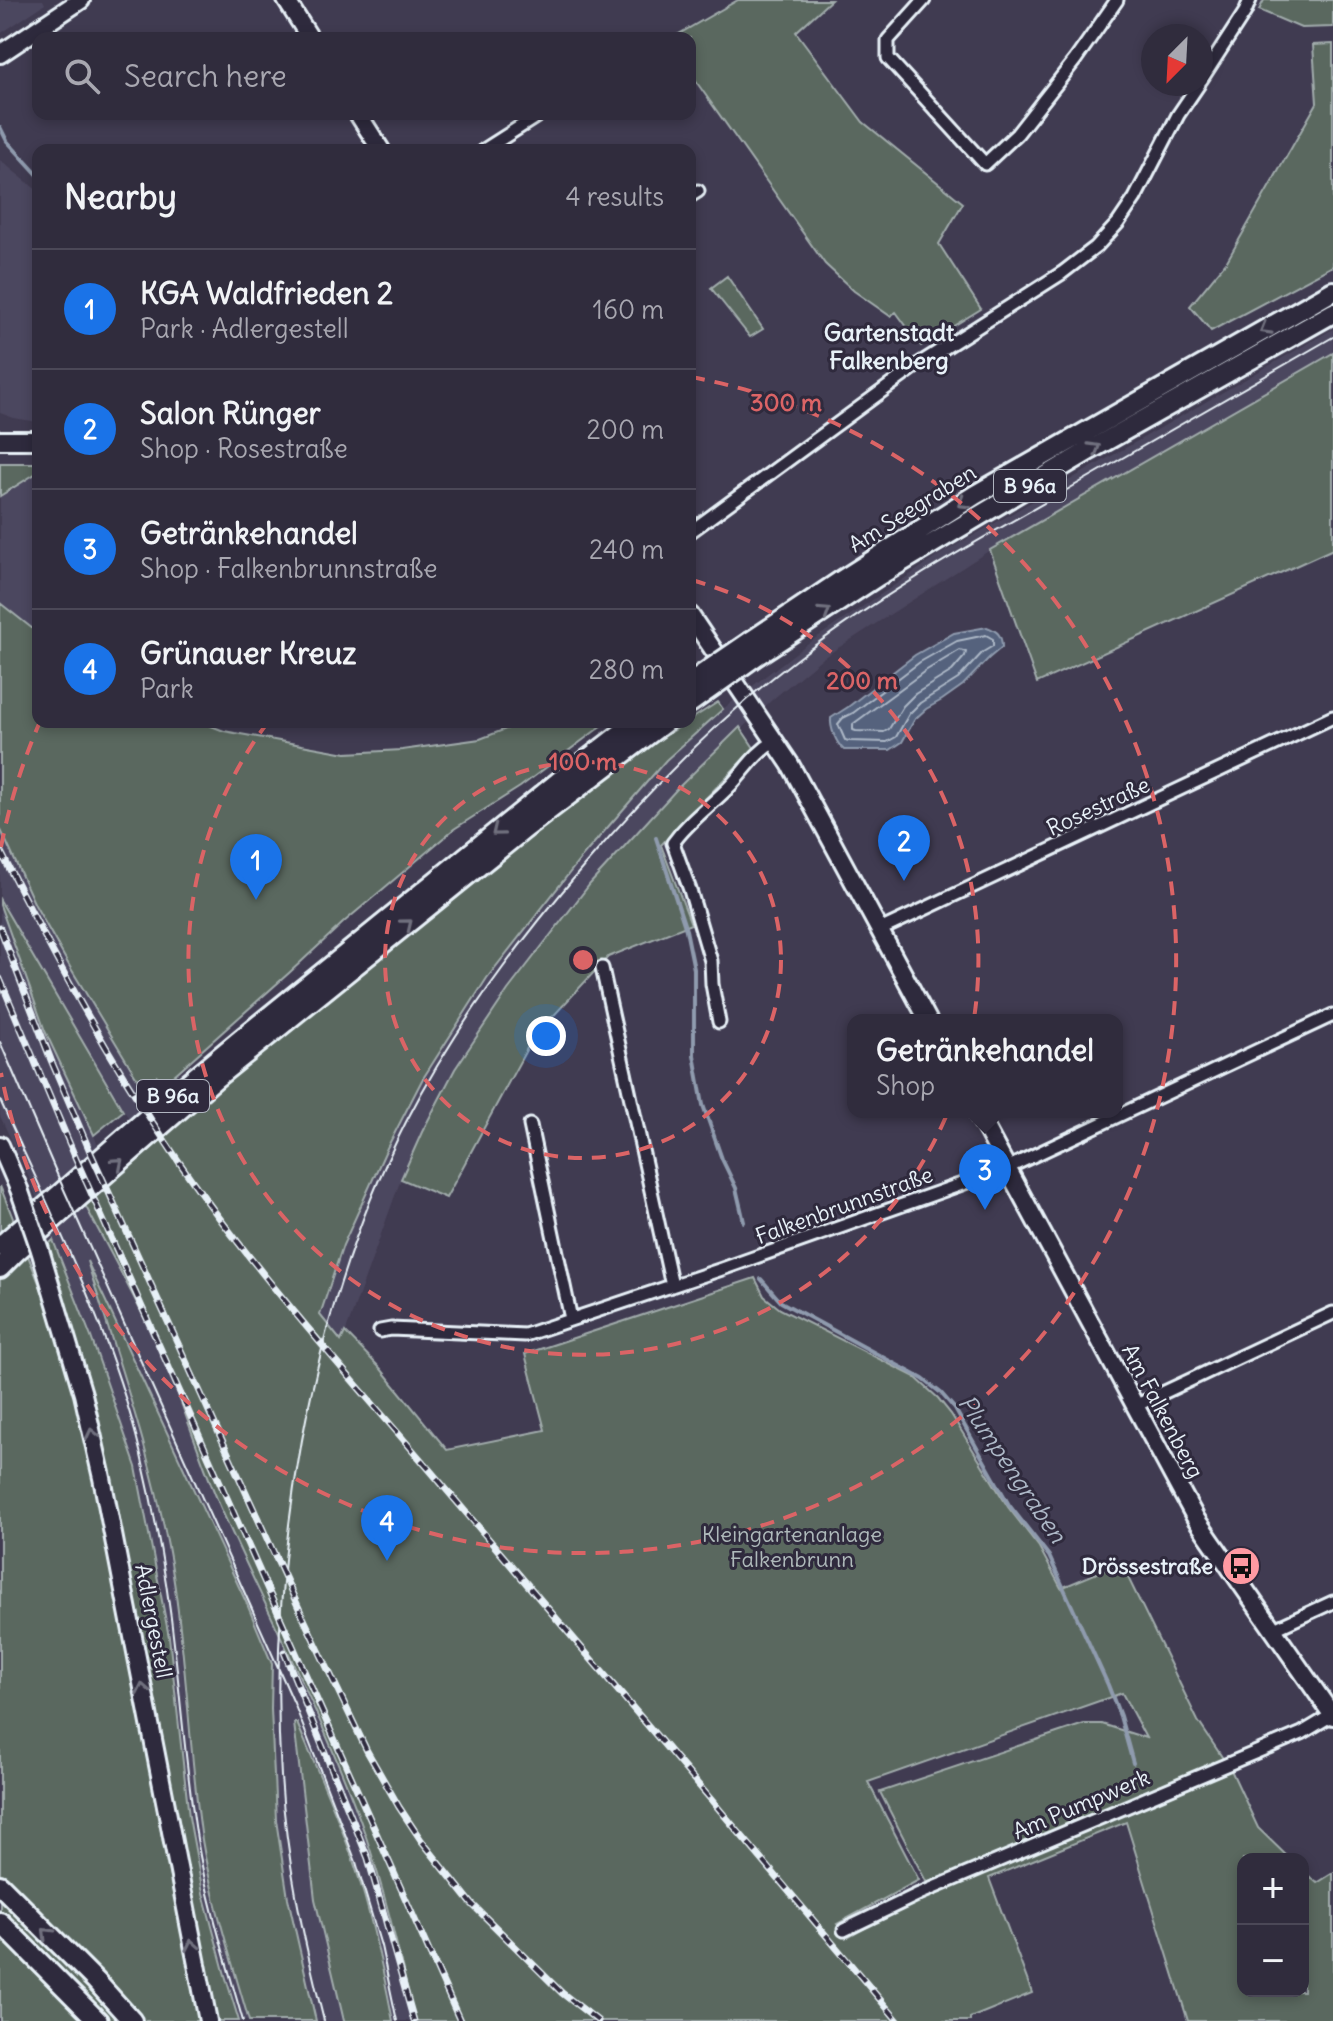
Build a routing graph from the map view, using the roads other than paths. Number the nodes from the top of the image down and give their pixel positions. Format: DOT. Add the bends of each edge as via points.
graph roads {
  1 [pos="286,0"];
  2 [pos="924,0"];
  3 [pos="1117,0"];
  4 [pos="1250,0"];
  5 [pos="77,2"];
  6 [pos="32,32"];
  7 [pos="33,32"];
  8 [pos="306,32"];
  9 [pos="0,54"];
  10 [pos="1213,62"];
  11 [pos="1191,96"];
  12 [pos="362,120"];
  13 [pos="531,120"];
  14 [pos="377,144"];
  15 [pos="493,144"];
  16 [pos="1333,291"];
  17 [pos="1333,313"];
  18 [pos="0,440"];
  19 [pos="32,440"];
  20 [pos="696,528"];
  21 [pos="696,624"];
  22 [pos="755,648"];
  23 [pos="696,689"];
  24 [pos="1333,717"];
  25 [pos="628,728"];
  26 [pos="657,728"];
  27 [pos="775,741"];
  28 [pos="880,930"];
  29 [pos="341,967"];
  30 [pos="602,968"];
  31 [pos="925,1014"];
  32 [pos="1333,1015"];
  33 [pos="719,1022"];
  34 [pos="1123,1114"];
  35 [pos="980,1118"];
  36 [pos="1114,1118"];
  37 [pos="530,1125"];
  38 [pos="0,1145"];
  39 [pos="1007,1168"];
  40 [pos="0,1246"];
  41 [pos="0,1268"];
  42 [pos="672,1286"];
  43 [pos="1333,1313"];
  44 [pos="571,1319"];
  45 [pos="380,1331"];
  46 [pos="1135,1406"];
  47 [pos="1333,1602"];
  48 [pos="1272,1630"];
  49 [pos="1333,1716"];
  50 [pos="0,1885"];
  51 [pos="0,1922"];
  52 [pos="844,1930"];
  53 [pos="98,2021"];
  54 [pos="132,2021"];
  55 [pos="208,2021"];
  1 -- 8 [label="street"];
  2 -- 3 [label="street" via="888,40 888,58 985,164 1017,134"];
  4 -- 10 [label="street"];
  5 -- 7 [label="street"];
  6 -- 9 [label="street"];
  11 -- 20 [label="street" via="1135,198 1096,247 919,364"];
  12 -- 14 [label="street"];
  13 -- 15 [label="street"];
  16 -- 22 [label="main road, Am Seegraben / B 96a, one-way" via="975,495 842,580"];
  22 -- 17 [label="main road, Am Seegraben / B 96a, one-way"];
  18 -- 19 [label="street"];
  21 -- 27 [label="street"];
  22 -- 23 [label="main road, Am Seegraben / B 96a, bridge"];
  24 -- 28 [label="street, Rosestraße"];
  25 -- 29 [label="main road, B 96a, one-way"];
  29 -- 26 [label="main road, B 96a, one-way"];
  27 -- 28 [label="street"];
  27 -- 33 [label="street" via="673,843 711,961"];
  28 -- 31 [label="street"];
  29 -- 40 [label="main road, B 96a" via="176,1093"];
  41 -- 29 [label="main road, B 96a, one-way"];
  30 -- 42 [label="street"];
  32 -- 34 [label="street, Falkenbrunnstraße"];
  35 -- 39 [label="street, Am Falkenberg"];
  36 -- 39 [label="street, Falkenbrunnstraße"];
  37 -- 44 [label="street"];
  55 -- 38 [label="street, Adlergestell, one-way, bridge" via="83,1394 40,1250"];
  39 -- 42 [label="street, Falkenbrunnstraße"];
  39 -- 46 [label="street, Am Falkenberg"];
  42 -- 44 [label="street, Falkenbrunnstraße"];
  43 -- 46 [label="street"];
  44 -- 45 [label="street, Falkenbrunnstraße" via="525,1335"];
  46 -- 48 [label="street, Am Falkenberg" via="1196,1519"];
  47 -- 48 [label="street"];
  48 -- 49 [label="street, Am Falkenberg"];
  49 -- 52 [label="street, Am Pumpwerk"];
  54 -- 50 [label="main road, one-way"];
  51 -- 53 [label="main road"];
}
